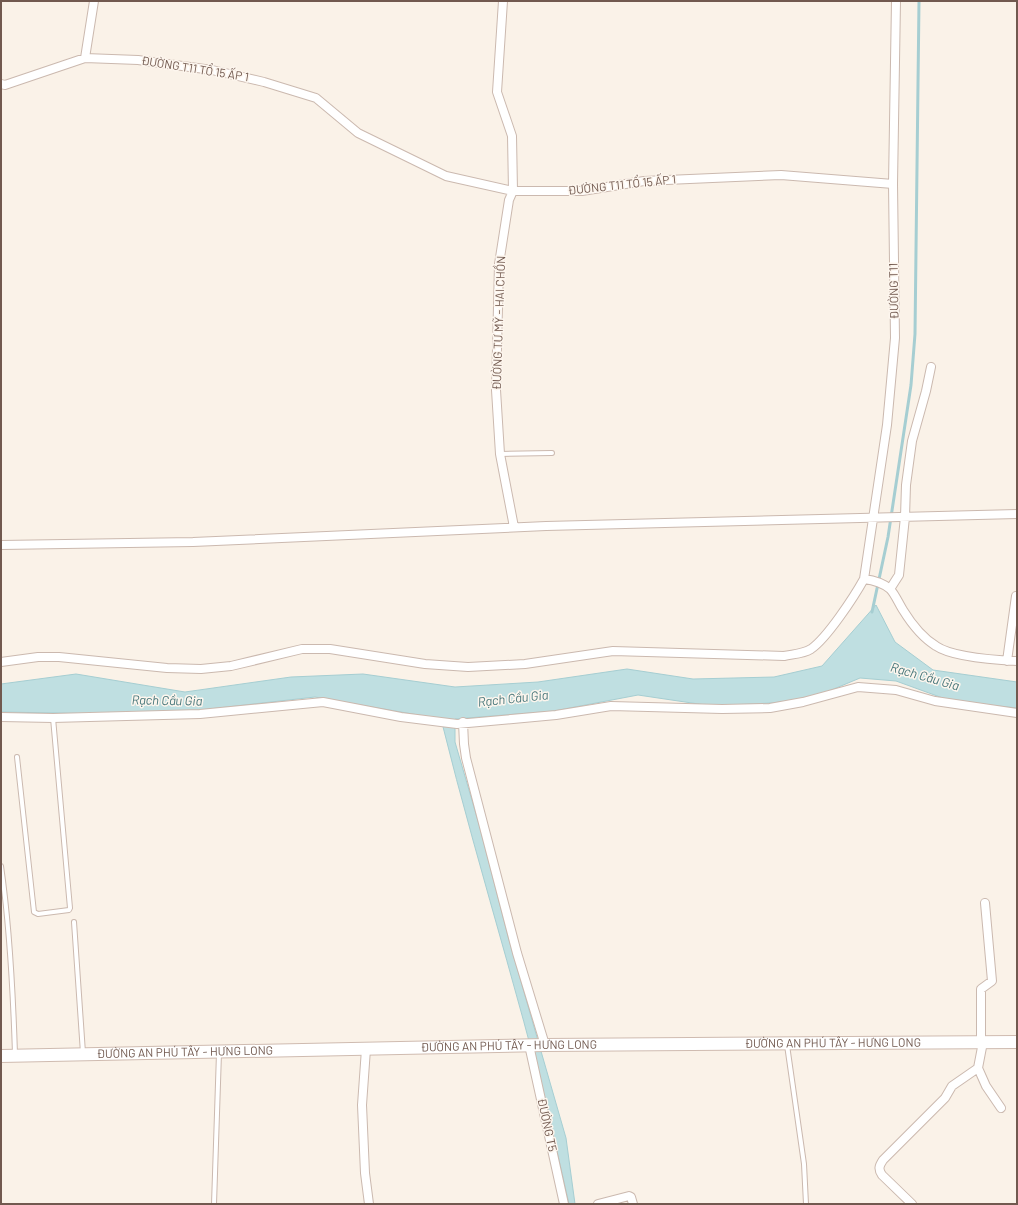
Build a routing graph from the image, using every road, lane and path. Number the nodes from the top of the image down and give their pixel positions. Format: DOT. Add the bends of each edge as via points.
graph roads {
  1 [pos="94,1"];
  2 [pos="503,1"];
  3 [pos="896,1"];
  4 [pos="85,58"];
  5 [pos="1,84"];
  6 [pos="893,184"];
  7 [pos="513,191"];
  8 [pos="931,367"];
  9 [pos="552,453"];
  10 [pos="500,454"];
  11 [pos="1017,514"];
  12 [pos="874,517"];
  13 [pos="905,517"];
  14 [pos="514,527"];
  15 [pos="1,545"];
  16 [pos="864,579"];
  17 [pos="890,589"];
  18 [pos="1016,596"];
  19 [pos="1007,661"];
  20 [pos="1017,661"];
  21 [pos="1,662"];
  22 [pos="1017,713"];
  23 [pos="1,717"];
  24 [pos="53,718"];
  25 [pos="460,723"];
  26 [pos="17,757"];
  27 [pos="1,866"];
  28 [pos="985,903"];
  29 [pos="74,922"];
  30 [pos="982,1042"];
  31 [pos="1017,1042"];
  32 [pos="787,1043"];
  33 [pos="529,1045"];
  34 [pos="544,1045"];
  35 [pos="366,1049"];
  36 [pos="219,1052"];
  37 [pos="83,1055"];
  38 [pos="1,1056"];
  39 [pos="15,1056"];
  40 [pos="978,1068"];
  41 [pos="1001,1108"];
  42 [pos="214,1204"];
  43 [pos="369,1204"];
  44 [pos="564,1204"];
  45 [pos="598,1204"];
  46 [pos="633,1204"];
  47 [pos="806,1204"];
  48 [pos="912,1204"];
  1 -- 4 [label="street"];
  2 -- 7 [label="street, ĐƯỜNG TƯ MỸ - HAI CHỒN" via="497,92 512,136"];
  3 -- 6 [label="street, ĐƯỜNG T11"];
  4 -- 5 [label="street, ĐƯỜNG T11 TỔ 15 ẤP 1"];
  4 -- 7 [label="street, ĐƯỜNG T11 TỔ 15 ẤP 1" via="138,60 212,70 272,84 316,98 358,133 446,176"];
  6 -- 7 [label="street, ĐƯỜNG T11 TỔ 15 ẤP 1" via="781,175 644,181 582,191"];
  6 -- 12 [label="street, ĐƯỜNG T11" via="895,338 887,425"];
  7 -- 10 [label="street, ĐƯỜNG TƯ MỸ - HAI CHỒN" via="509,200 499,264 496,390"];
  8 -- 13 [label="street" via="912,441"];
  9 -- 10 [label="lane"];
  10 -- 14 [label="street, ĐƯỜNG TƯ MỸ - HAI CHỒN"];
  11 -- 13 [label="street"];
  12 -- 13 [label="street"];
  12 -- 14 [label="street"];
  12 -- 16 [label="street, ĐƯỜNG T11"];
  13 -- 17 [label="street" via="899,575"];
  14 -- 15 [label="street" via="193,542"];
  16 -- 17 [label="street"];
  16 -- 21 [label="street" via="856,594 819,642 802,653 784,656 613,651 526,664 468,667 425,664 330,649 302,649 231,666 201,669 58,657"];
  17 -- 19 [label="street" via="923,636 936,647 950,653"];
  18 -- 19 [label="street"];
  19 -- 20 [label="street"];
  22 -- 25 [label="street" via="935,701 896,690 858,687 770,708 611,706 556,715"];
  23 -- 24 [label="street"];
  24 -- 25 [label="street" via="200,714 323,702 401,717"];
  24 -- 26 [label="lane" via="69,910 38,914 34,912"];
  25 -- 34 [label="street" via="466,758"];
  27 -- 39 [label="lane" via="5,891"];
  28 -- 30 [label="street" via="992,981 981,989"];
  29 -- 37 [label="lane"];
  30 -- 31 [label="street, ĐƯỜNG AN PHÚ TÂY - HƯNG LONG"];
  30 -- 32 [label="street, ĐƯỜNG AN PHÚ TÂY - HƯNG LONG"];
  30 -- 40 [label="street"];
  32 -- 34 [label="street, ĐƯỜNG AN PHÚ TÂY - HƯNG LONG"];
  32 -- 47 [label="lane" via="804,1164"];
  33 -- 34 [label="street, ĐƯỜNG AN PHÚ TÂY - HƯNG LONG"];
  33 -- 35 [label="street, ĐƯỜNG AN PHÚ TÂY - HƯNG LONG"];
  33 -- 44 [label="street, ĐƯỜNG T5"];
  35 -- 36 [label="street, ĐƯỜNG AN PHÚ TÂY - HƯNG LONG"];
  35 -- 43 [label="street" via="362,1105"];
  36 -- 37 [label="street, ĐƯỜNG AN PHÚ TÂY - HƯNG LONG"];
  36 -- 42 [label="lane"];
  37 -- 39 [label="street, ĐƯỜNG AN PHÚ TÂY - HƯNG LONG"];
  38 -- 39 [label="street, ĐƯỜNG AN PHÚ TÂY - HƯNG LONG"];
  40 -- 41 [label="street" via="986,1086"];
  40 -- 48 [label="street" via="952,1086 945,1098 879,1166 882,1175"];
  45 -- 46 [label="street" via="629,1196"];
}
